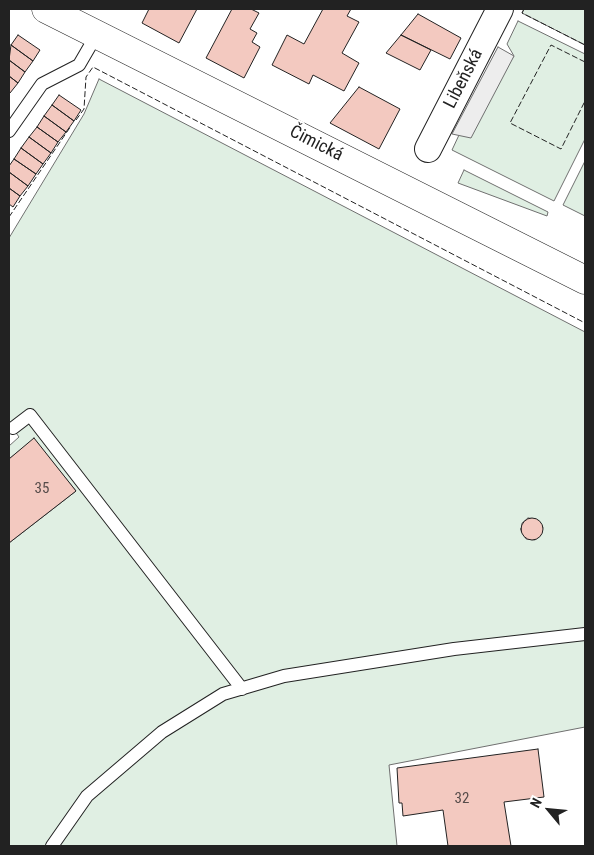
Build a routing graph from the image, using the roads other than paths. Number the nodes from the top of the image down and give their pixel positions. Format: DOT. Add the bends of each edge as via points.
graph roads {
  1 [pos="46,9"];
  2 [pos="500,9"];
  3 [pos="97,34"];
  4 [pos="9,131"];
  5 [pos="428,149"];
  6 [pos="585,280"];
  7 [pos="13,428"];
  8 [pos="585,634"];
  9 [pos="242,689"];
  10 [pos="52,846"];
  1 -- 3 [label="street, Čimická"];
  2 -- 5 [label="street, Libeňská"];
  3 -- 4 [label="lane" via="79,65 42,84"];
  3 -- 6 [label="street, Čimická"];
  7 -- 9 [label="lane" via="30,415"];
  8 -- 9 [label="lane" via="454,649 294,675"];
  9 -- 10 [label="lane" via="223,694 162,732 87,796"];
}
